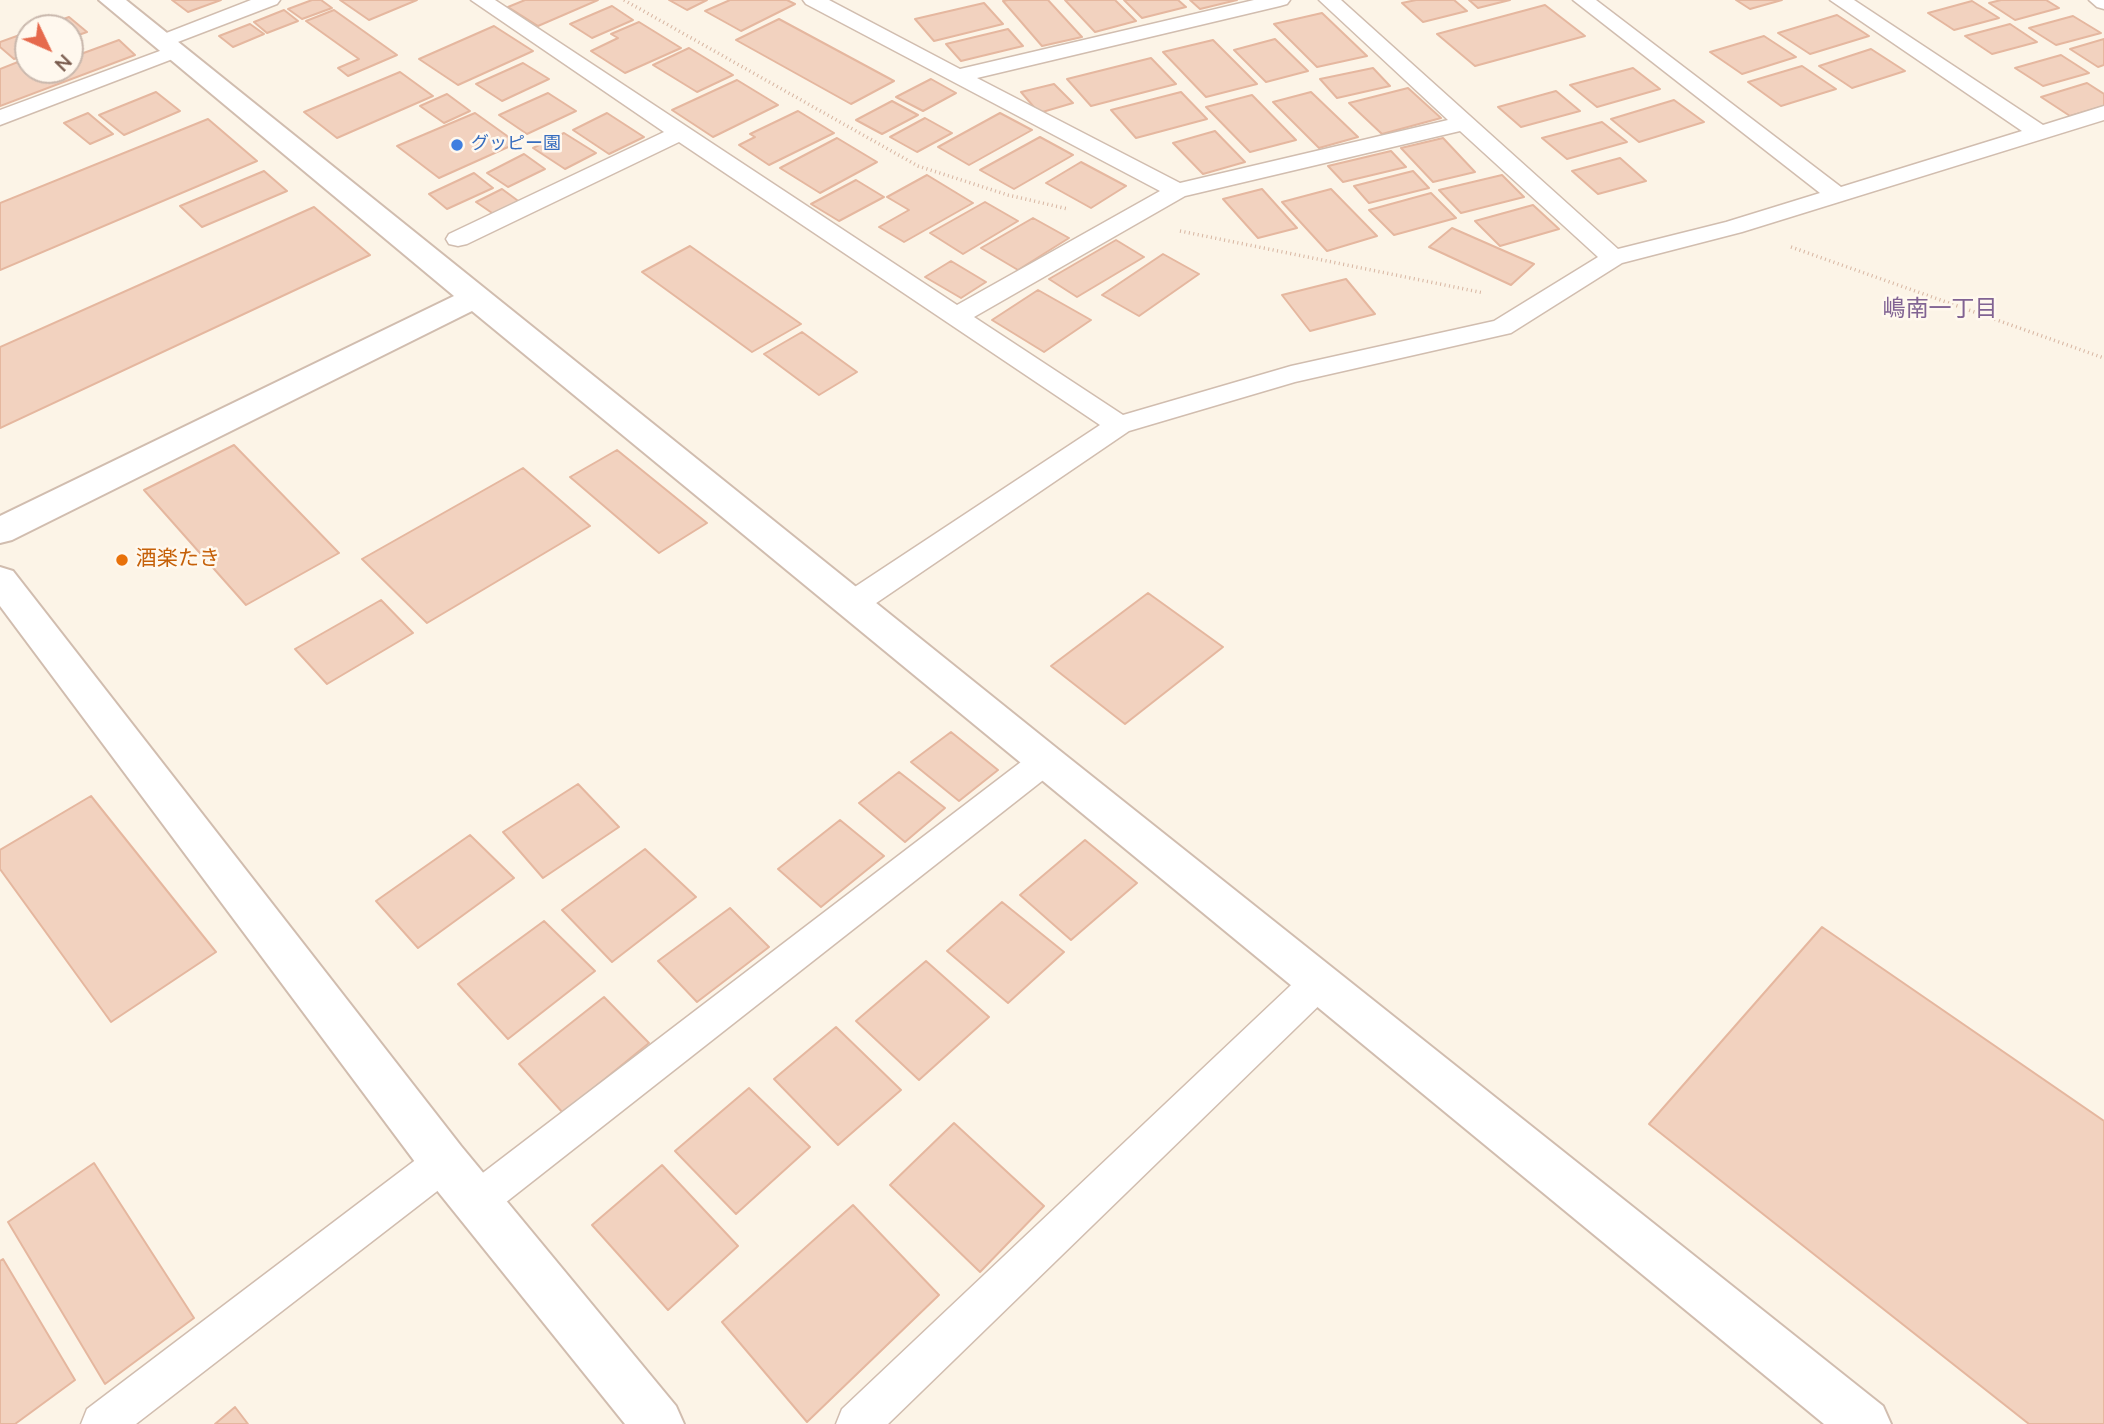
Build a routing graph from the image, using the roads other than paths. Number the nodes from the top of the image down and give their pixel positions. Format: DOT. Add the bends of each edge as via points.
graph roads {
  1 [pos="111,0"];
  2 [pos="270,0"];
  3 [pos="481,0"];
  4 [pos="813,0"];
  5 [pos="1280,0"];
  6 [pos="1329,0"];
  7 [pos="1583,0"];
  8 [pos="1840,0"];
  9 [pos="2099,0"];
  10 [pos="2104,3"];
  11 [pos="169,46"];
  12 [pos="957,76"];
  13 [pos="2104,113"];
  14 [pos="0,118"];
  15 [pos="1463,122"];
  16 [pos="2039,132"];
  17 [pos="681,133"];
  18 [pos="1177,191"];
  19 [pos="1837,195"];
  20 [pos="458,239"];
  21 [pos="1614,258"];
  22 [pos="476,298"];
  23 [pos="957,316"];
  24 [pos="1119,425"];
  25 [pos="0,531"];
  26 [pos="0,580"];
  27 [pos="852,604"];
  28 [pos="1045,761"];
  29 [pos="1320,981"];
  30 [pos="444,1161"];
  31 [pos="477,1201"];
  32 [pos="102,1424"];
  33 [pos="658,1424"];
  34 [pos="857,1424"];
  35 [pos="1865,1424"];
  1 -- 11 [label="street"];
  2 -- 11 [label="lane"];
  3 -- 17 [label="lane"];
  4 -- 12 [label="lane"];
  5 -- 12 [label="lane"];
  6 -- 15 [label="lane"];
  7 -- 19 [label="lane"];
  8 -- 16 [label="lane"];
  9 -- 10 [label="lane"];
  11 -- 14 [label="lane"];
  11 -- 22 [label="street"];
  12 -- 18 [label="lane"];
  13 -- 16 [label="lane"];
  15 -- 18 [label="lane"];
  15 -- 21 [label="lane"];
  16 -- 19 [label="lane"];
  17 -- 20 [label="lane"];
  17 -- 23 [label="lane"];
  18 -- 23 [label="lane"];
  19 -- 21 [label="lane"];
  21 -- 24 [label="lane" via="1502,327 1291,374"];
  22 -- 25 [label="street"];
  22 -- 27 [label="street"];
  23 -- 24 [label="lane"];
  24 -- 27 [label="lane"];
  26 -- 30 [label="street"];
  27 -- 28 [label="street"];
  28 -- 29 [label="street"];
  28 -- 31 [label="lane"];
  29 -- 34 [label="lane"];
  29 -- 35 [label="street"];
  30 -- 31 [label="street"];
  30 -- 32 [label="lane"];
  31 -- 33 [label="street"];
}
